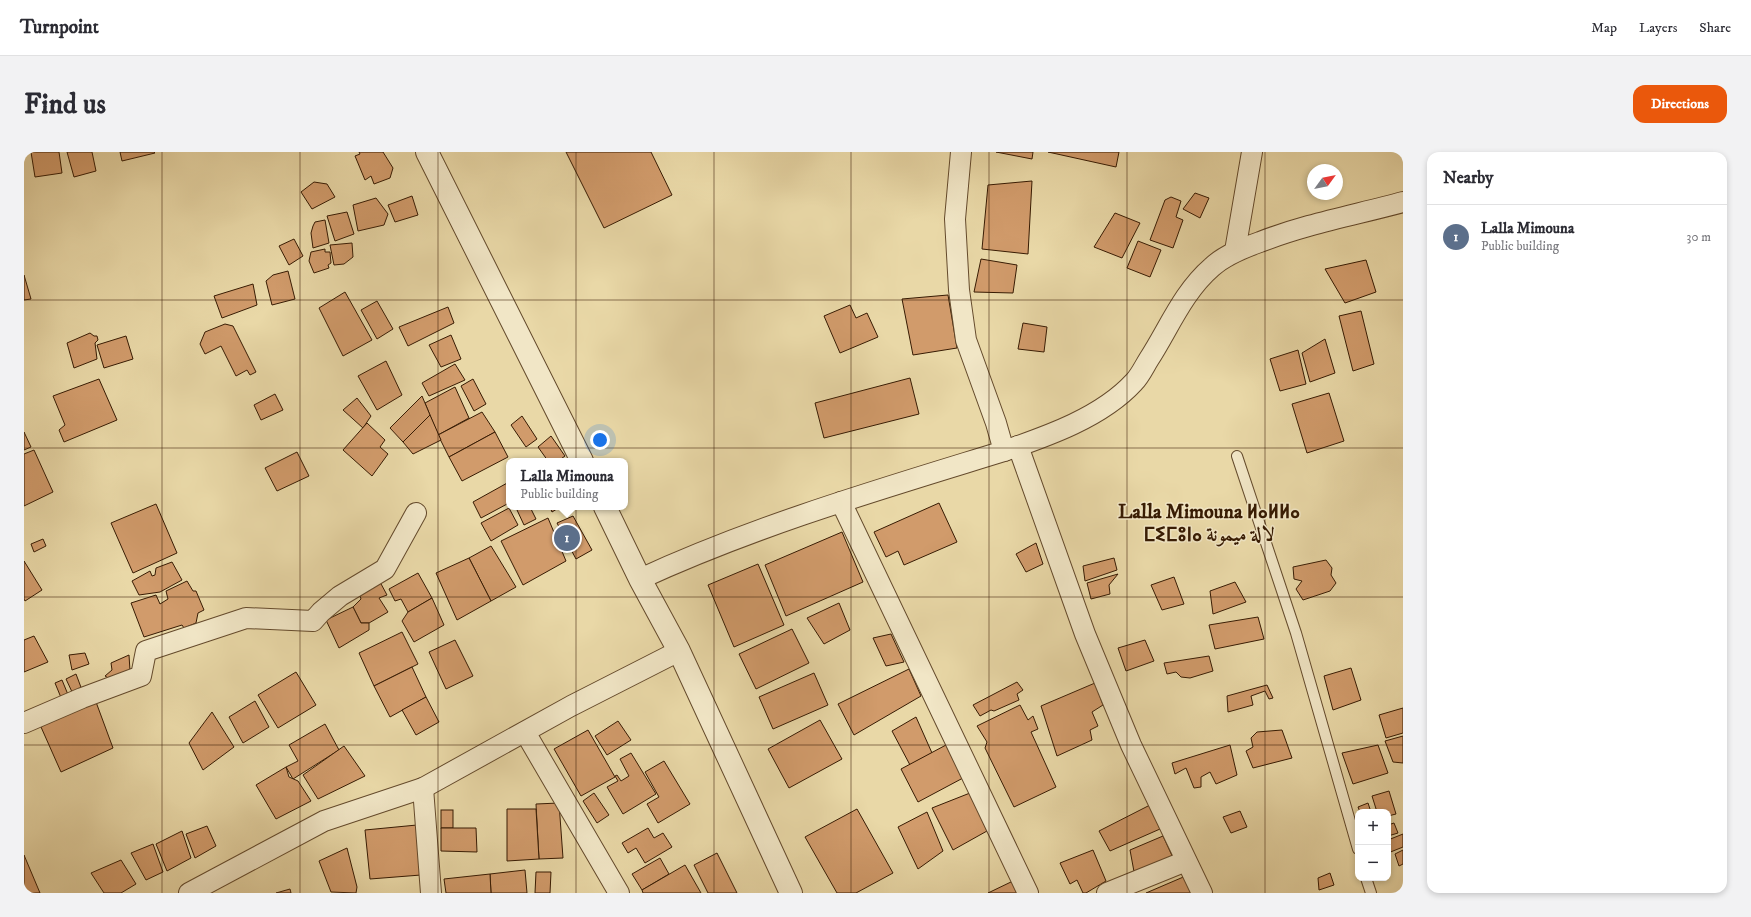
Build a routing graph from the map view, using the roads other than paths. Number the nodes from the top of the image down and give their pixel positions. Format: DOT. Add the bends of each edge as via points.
graph roads {
  1 [pos="427,152"];
  2 [pos="961,152"];
  3 [pos="1252,152"];
  4 [pos="1403,202"];
  5 [pos="1235,251"];
  6 [pos="1011,449"];
  7 [pos="1237,456"];
  8 [pos="580,458"];
  9 [pos="841,502"];
  10 [pos="606,510"];
  11 [pos="416,513"];
  12 [pos="640,579"];
  13 [pos="680,651"];
  14 [pos="24,723"];
  15 [pos="525,732"];
  16 [pos="423,788"];
  17 [pos="1357,845"];
  18 [pos="1186,861"];
  19 [pos="1367,881"];
  20 [pos="189,893"];
  21 [pos="431,893"];
  22 [pos="619,893"];
  23 [pos="791,893"];
  24 [pos="1028,893"];
  25 [pos="1107,893"];
  26 [pos="1202,893"];
  27 [pos="1371,893"];
  1 -- 8 [label="street"];
  2 -- 6 [label="street" via="955,219 959,290 966,340 996,423"];
  3 -- 5 [label="street"];
  4 -- 5 [label="street" via="1290,230"];
  5 -- 6 [label="street" via="1212,266 1191,290 1135,382 1110,403 1082,419"];
  6 -- 9 [label="street"];
  6 -- 18 [label="street" via="1131,745"];
  7 -- 17 [label="lane" via="1296,633"];
  9 -- 12 [label="street" via="754,531"];
  9 -- 24 [label="street"];
  10 -- 12 [label="street"];
  11 -- 14 [label="street" via="385,569 340,596 313,621 246,618 176,640 146,652 141,676"];
  12 -- 13 [label="street"];
  13 -- 15 [label="street"];
  13 -- 23 [label="street"];
  15 -- 16 [label="street"];
  15 -- 22 [label="street"];
  16 -- 20 [label="street" via="324,821"];
  16 -- 21 [label="street"];
  18 -- 25 [label="street"];
  18 -- 26 [label="street"];
  19 -- 27 [label="lane"];
}
